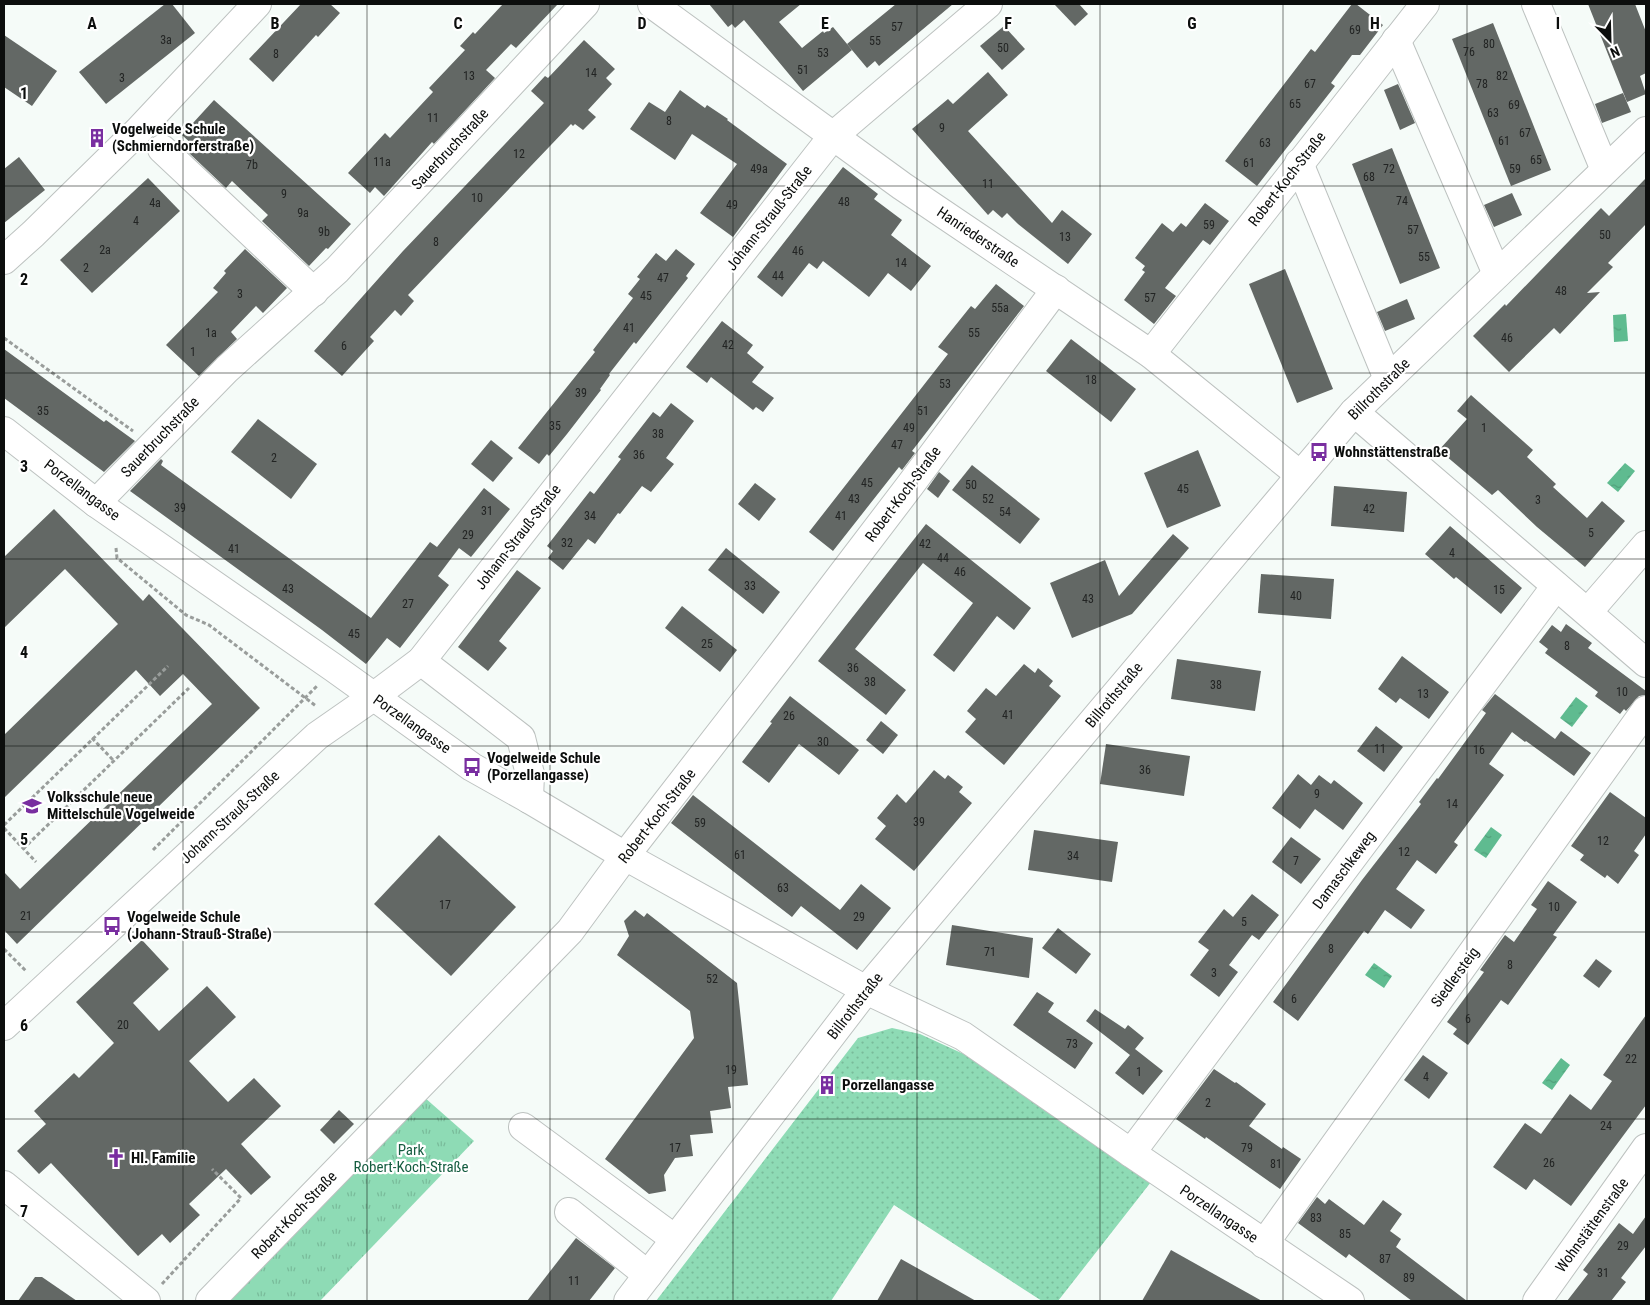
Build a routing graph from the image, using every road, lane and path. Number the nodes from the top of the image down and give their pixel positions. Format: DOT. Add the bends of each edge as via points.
graph roads {
  1 [pos="257,4"];
  2 [pos="585,4"];
  3 [pos="652,4"];
  4 [pos="988,4"];
  5 [pos="1536,4"];
  6 [pos="1414,8"];
  7 [pos="1396,40"];
  8 [pos="1646,131"];
  9 [pos="833,136"];
  10 [pos="162,149"];
  11 [pos="1299,164"];
  12 [pos="1605,170"];
  13 [pos="4,260"];
  14 [pos="1497,274"];
  15 [pos="1056,290"];
  16 [pos="314,292"];
  17 [pos="4,338"];
  18 [pos="1151,354"];
  19 [pos="1388,379"];
  20 [pos="1354,412"];
  21 [pos="4,431"];
  22 [pos="154,444"];
  23 [pos="1300,475"];
  24 [pos="96,503"];
  25 [pos="115,543"];
  26 [pos="1646,545"];
  27 [pos="1556,586"];
  28 [pos="1588,612"];
  29 [pos="421,661"];
  30 [pos="1646,662"];
  31 [pos="168,666"];
  32 [pos="334,668"];
  33 [pos="190,688"];
  34 [pos="373,697"];
  35 [pos="306,698"];
  36 [pos="1646,710"];
  37 [pos="336,723"];
  38 [pos="92,738"];
  39 [pos="114,761"];
  40 [pos="530,799"];
  41 [pos="4,826"];
  42 [pos="23,849"];
  43 [pos="150,853"];
  44 [pos="625,856"];
  45 [pos="36,862"];
  46 [pos="4,948"];
  47 [pos="44,989"];
  48 [pos="866,990"];
  49 [pos="4,1026"];
  50 [pos="523,1127"];
  51 [pos="1646,1148"];
  52 [pos="1131,1153"];
  53 [pos="212,1169"];
  54 [pos="4,1185"];
  55 [pos="569,1212"];
  56 [pos="675,1239"];
  57 [pos="1264,1244"];
  58 [pos="648,1275"];
  59 [pos="153,1294"];
  60 [pos="210,1301"];
  61 [pos="628,1301"];
  62 [pos="1350,1301"];
  63 [pos="1537,1301"];
  1 -- 13 [label="street" via="138,131"];
  2 -- 16 [label="street, Sauerbruchstraße"];
  3 -- 9 [label="street, Hanriederstraße"];
  4 -- 9 [label="street, Johann-Strauß-Straße"];
  5 -- 12 [label="street"];
  6 -- 7 [label="street, Robert-Koch-Straße"];
  7 -- 11 [label="street, Robert-Koch-Straße"];
  7 -- 14 [label="street"];
  8 -- 12 [label="street, Billrothstraße"];
  9 -- 15 [label="street, Hanriederstraße"];
  9 -- 29 [label="street, Johann-Strauß-Straße"];
  10 -- 16 [label="street"];
  11 -- 18 [label="street, Robert-Koch-Straße"];
  11 -- 19 [label="street"];
  12 -- 14 [label="street, Billrothstraße"];
  14 -- 19 [label="street, Billrothstraße"];
  15 -- 18 [label="street, Hanriederstraße"];
  15 -- 44 [label="street, Robert-Koch-Straße" via="834,586"];
  16 -- 22 [label="street, Sauerbruchstraße" via="227,369"];
  17 -- 22 [label="path"];
  18 -- 23 [label="street, Hanriederstraße"];
  19 -- 20 [label="street, Billrothstraße"];
  20 -- 23 [label="street, Billrothstraße"];
  20 -- 27 [label="street"];
  21 -- 24 [label="street, Porzellangasse"];
  22 -- 24 [label="street, Sauerbruchstraße"];
  23 -- 48 [label="street, Billrothstraße"];
  24 -- 32 [label="street, Porzellangasse"];
  25 -- 35 [label="path" via="118,558 186,615 209,625"];
  26 -- 28 [label="street"];
  27 -- 28 [label="street"];
  27 -- 52 [label="street, Damaschkeweg"];
  28 -- 30 [label="street"];
  29 -- 34 [label="street, Johann-Strauß-Straße"];
  29 -- 40 [label="street" via="520,738 530,774"];
  31 -- 38 [label="path"];
  32 -- 34 [label="street, Porzellangasse"];
  32 -- 35 [label="path"];
  33 -- 39 [label="path"];
  34 -- 37 [label="street, Johann-Strauß-Straße"];
  34 -- 40 [label="street, Porzellangasse" via="472,767"];
  35 -- 37 [label="path"];
  35 -- 43 [label="path"];
  36 -- 57 [label="street, Siedlersteig"];
  37 -- 47 [label="street, Johann-Strauß-Straße" via="317,736"];
  38 -- 39 [label="path"];
  38 -- 41 [label="path"];
  39 -- 42 [label="path"];
  40 -- 44 [label="street, Porzellangasse"];
  41 -- 42 [label="path"];
  42 -- 45 [label="path"];
  44 -- 48 [label="street, Porzellangasse"];
  44 -- 60 [label="street, Robert-Koch-Straße" via="570,931"];
  46 -- 47 [label="path"];
  47 -- 49 [label="street, Johann-Strauß-Straße"];
  48 -- 52 [label="street, Porzellangasse" via="963,1036"];
  48 -- 56 [label="street, Billrothstraße"];
  50 -- 56 [label="street"];
  51 -- 63 [label="street, Wohnstättenstraße"];
  52 -- 57 [label="street, Porzellangasse"];
  53 -- 59 [label="path" via="241,1198"];
  54 -- 59 [label="street"];
  55 -- 58 [label="street"];
  56 -- 58 [label="street, Billrothstraße"];
  57 -- 62 [label="street, Porzellangasse"];
  58 -- 61 [label="street, Billrothstraße"];
}
